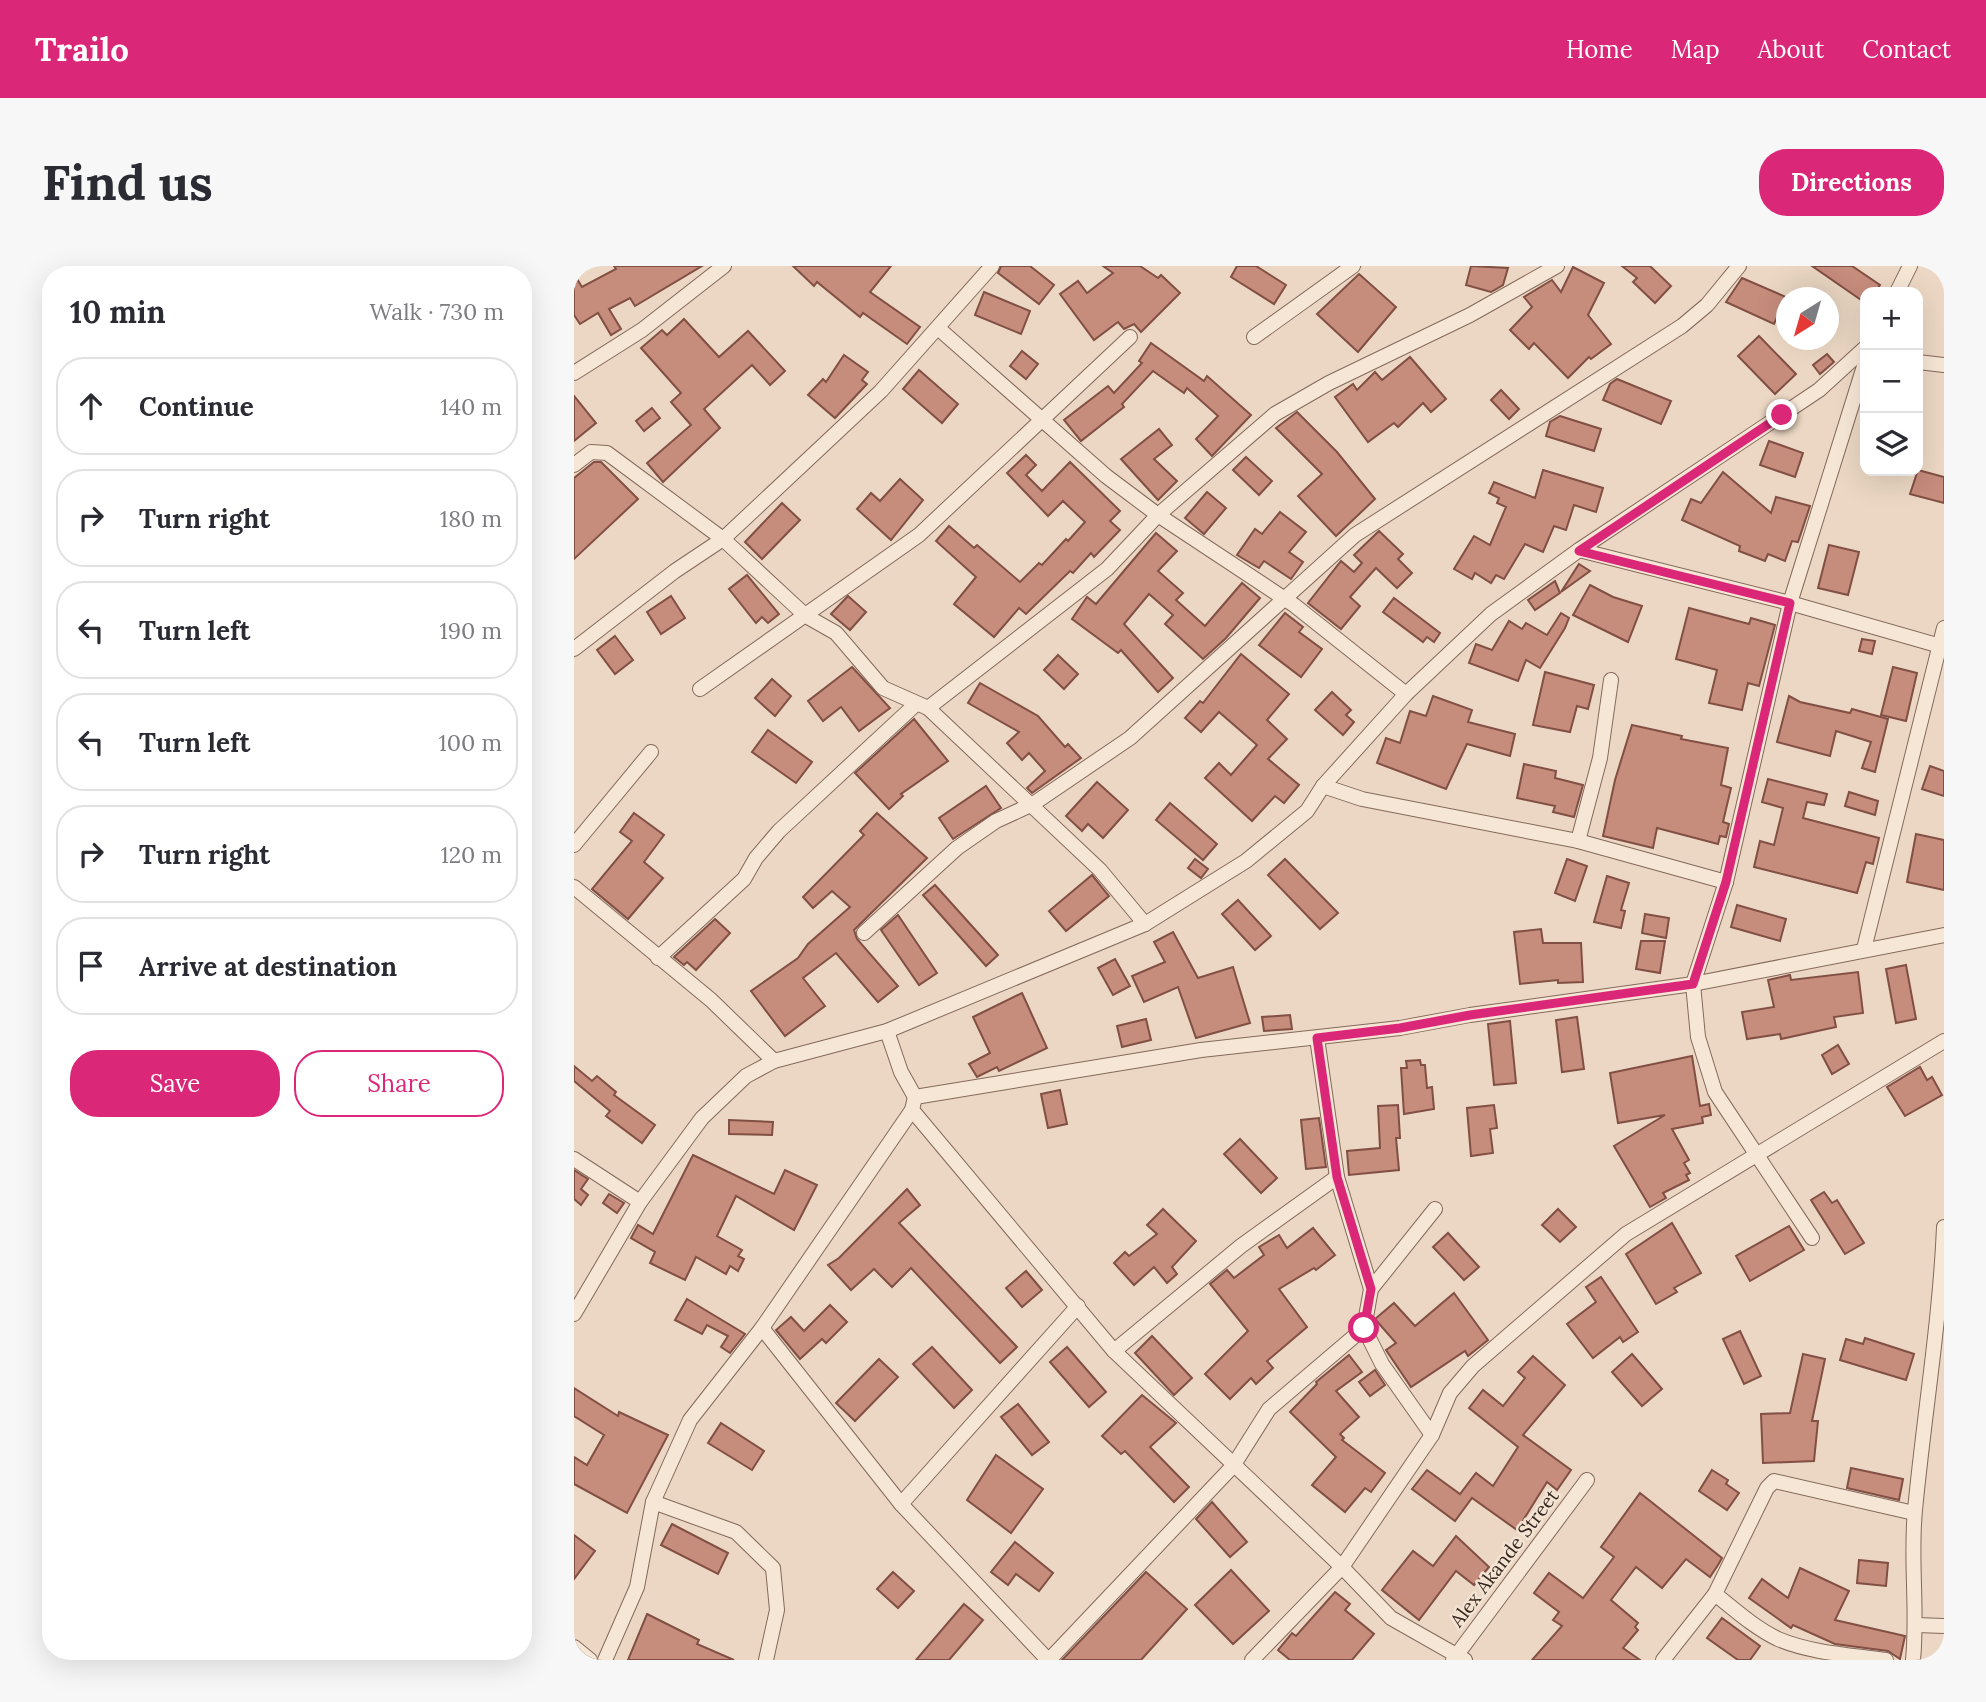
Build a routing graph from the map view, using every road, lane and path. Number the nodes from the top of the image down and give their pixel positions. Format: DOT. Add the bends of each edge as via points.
graph roads {
  1 [pos="724,266"];
  2 [pos="992,266"];
  3 [pos="1353,266"];
  4 [pos="1557,266"];
  5 [pos="1739,266"];
  6 [pos="1910,266"];
  7 [pos="1900,287"];
  8 [pos="938,328"];
  9 [pos="1130,337"];
  10 [pos="1254,337"];
  11 [pos="1860,358"];
  12 [pos="1923,363"];
  13 [pos="1944,365"];
  14 [pos="1860,371"];
  15 [pos="574,373"];
  16 [pos="1041,421"];
  17 [pos="574,465"];
  18 [pos="1158,515"];
  19 [pos="723,539"];
  20 [pos="1579,551"];
  21 [pos="1283,598"];
  22 [pos="1790,603"];
  23 [pos="806,616"];
  24 [pos="1944,628"];
  25 [pos="1942,647"];
  26 [pos="574,649"];
  27 [pos="1611,680"];
  28 [pos="700,689"];
  29 [pos="1406,694"];
  30 [pos="922,706"];
  31 [pos="651,752"];
  32 [pos="1324,786"];
  33 [pos="1033,804"];
  34 [pos="1577,841"];
  35 [pos="574,845"];
  36 [pos="1726,882"];
  37 [pos="574,887"];
  38 [pos="1145,924"];
  39 [pos="864,933"];
  40 [pos="1944,934"];
  41 [pos="1864,949"];
  42 [pos="658,958"];
  43 [pos="1693,984"];
  44 [pos="887,1031"];
  45 [pos="1317,1038"];
  46 [pos="1944,1041"];
  47 [pos="774,1060"];
  48 [pos="913,1103"];
  49 [pos="1759,1154"];
  50 [pos="574,1159"];
  51 [pos="1337,1177"];
  52 [pos="640,1202"];
  53 [pos="1435,1209"];
  54 [pos="1944,1227"];
  55 [pos="1812,1238"];
  56 [pos="1371,1289"];
  57 [pos="1078,1306"];
  58 [pos="574,1314"];
  59 [pos="762,1328"];
  60 [pos="1364,1328"];
  61 [pos="1114,1351"];
  62 [pos="1432,1435"];
  63 [pos="1233,1466"];
  64 [pos="1587,1480"];
  65 [pos="653,1502"];
  66 [pos="901,1504"];
  67 [pos="1914,1513"];
  68 [pos="1342,1567"];
  69 [pos="1715,1594"];
  70 [pos="1917,1625"];
  71 [pos="1944,1626"];
  72 [pos="574,1647"];
  73 [pos="1458,1658"];
  74 [pos="590,1660"];
  75 [pos="605,1660"];
  76 [pos="766,1660"];
  77 [pos="1048,1660"];
  78 [pos="1252,1660"];
  79 [pos="1663,1660"];
  80 [pos="1886,1660"];
  81 [pos="1913,1660"];
  1 -- 15 [label="street" via="642,330"];
  2 -- 8 [label="street"];
  3 -- 10 [label="street"];
  4 -- 18 [label="street" via="1275,414"];
  5 -- 21 [label="street" via="1707,305 1682,326 1355,535"];
  6 -- 7 [label="street"];
  8 -- 16 [label="street"];
  8 -- 19 [label="street" via="881,391"];
  9 -- 16 [label="street"];
  11 -- 20 [label="street"];
  12 -- 13 [label="street"];
  14 -- 22 [label="street"];
  16 -- 18 [label="street"];
  16 -- 23 [label="street" via="919,535"];
  17 -- 19 [label="street" via="591,452 607,453"];
  18 -- 21 [label="street"];
  18 -- 30 [label="street" via="1107,569"];
  19 -- 23 [label="street"];
  19 -- 26 [label="street"];
  20 -- 22 [label="street"];
  20 -- 29 [label="street" via="1491,614"];
  21 -- 29 [label="street"];
  21 -- 33 [label="street" via="1130,738"];
  22 -- 25 [label="street"];
  22 -- 36 [label="street"];
  23 -- 28 [label="street"];
  23 -- 30 [label="street" via="836,633 883,688"];
  24 -- 25 [label="street"];
  25 -- 41 [label="street"];
  27 -- 34 [label="street" via="1600,758"];
  29 -- 32 [label="street"];
  30 -- 33 [label="street"];
  30 -- 42 [label="street" via="779,831 744,879"];
  31 -- 35 [label="street"];
  32 -- 34 [label="street" via="1362,799"];
  32 -- 38 [label="street" via="1307,811 1246,861"];
  33 -- 38 [label="street" via="1100,870"];
  33 -- 39 [label="street" via="996,821 957,848"];
  34 -- 36 [label="street"];
  36 -- 43 [label="street"];
  37 -- 42 [label="street"];
  38 -- 44 [label="street"];
  40 -- 41 [label="street"];
  41 -- 43 [label="street"];
  42 -- 47 [label="street"];
  43 -- 45 [label="street"];
  43 -- 49 [label="street" via="1698,1037 1716,1092"];
  44 -- 47 [label="street"];
  44 -- 48 [label="street"];
  45 -- 48 [label="street" via="1201,1050"];
  45 -- 51 [label="street"];
  46 -- 49 [label="street"];
  47 -- 52 [label="street" via="747,1076 702,1118"];
  48 -- 57 [label="street"];
  48 -- 59 [label="street"];
  49 -- 55 [label="street"];
  49 -- 62 [label="street" via="1626,1234 1473,1366 1450,1393"];
  50 -- 52 [label="street"];
  51 -- 56 [label="street"];
  51 -- 61 [label="street" via="1241,1246"];
  52 -- 58 [label="street"];
  53 -- 56 [label="street"];
  54 -- 67 [label="street"];
  56 -- 60 [label="street"];
  57 -- 61 [label="street"];
  57 -- 66 [label="street"];
  59 -- 65 [label="street" via="690,1420"];
  59 -- 66 [label="street"];
  60 -- 62 [label="street" via="1382,1364"];
  60 -- 63 [label="street" via="1269,1409"];
  61 -- 63 [label="street"];
  62 -- 68 [label="street"];
  63 -- 68 [label="street"];
  63 -- 77 [label="street"];
  64 -- 73 [label="street, Alex Akande Street"];
  65 -- 75 [label="street" via="636,1587"];
  65 -- 76 [label="street" via="736,1532 773,1568 777,1610"];
  66 -- 77 [label="street"];
  67 -- 69 [label="street" via="1774,1481"];
  67 -- 70 [label="street"];
  68 -- 73 [label="street" via="1391,1618"];
  68 -- 78 [label="street"];
  69 -- 79 [label="street"];
  69 -- 80 [label="street" via="1779,1639"];
  70 -- 71 [label="street"];
  70 -- 81 [label="street"];
  72 -- 74 [label="street"];
}
